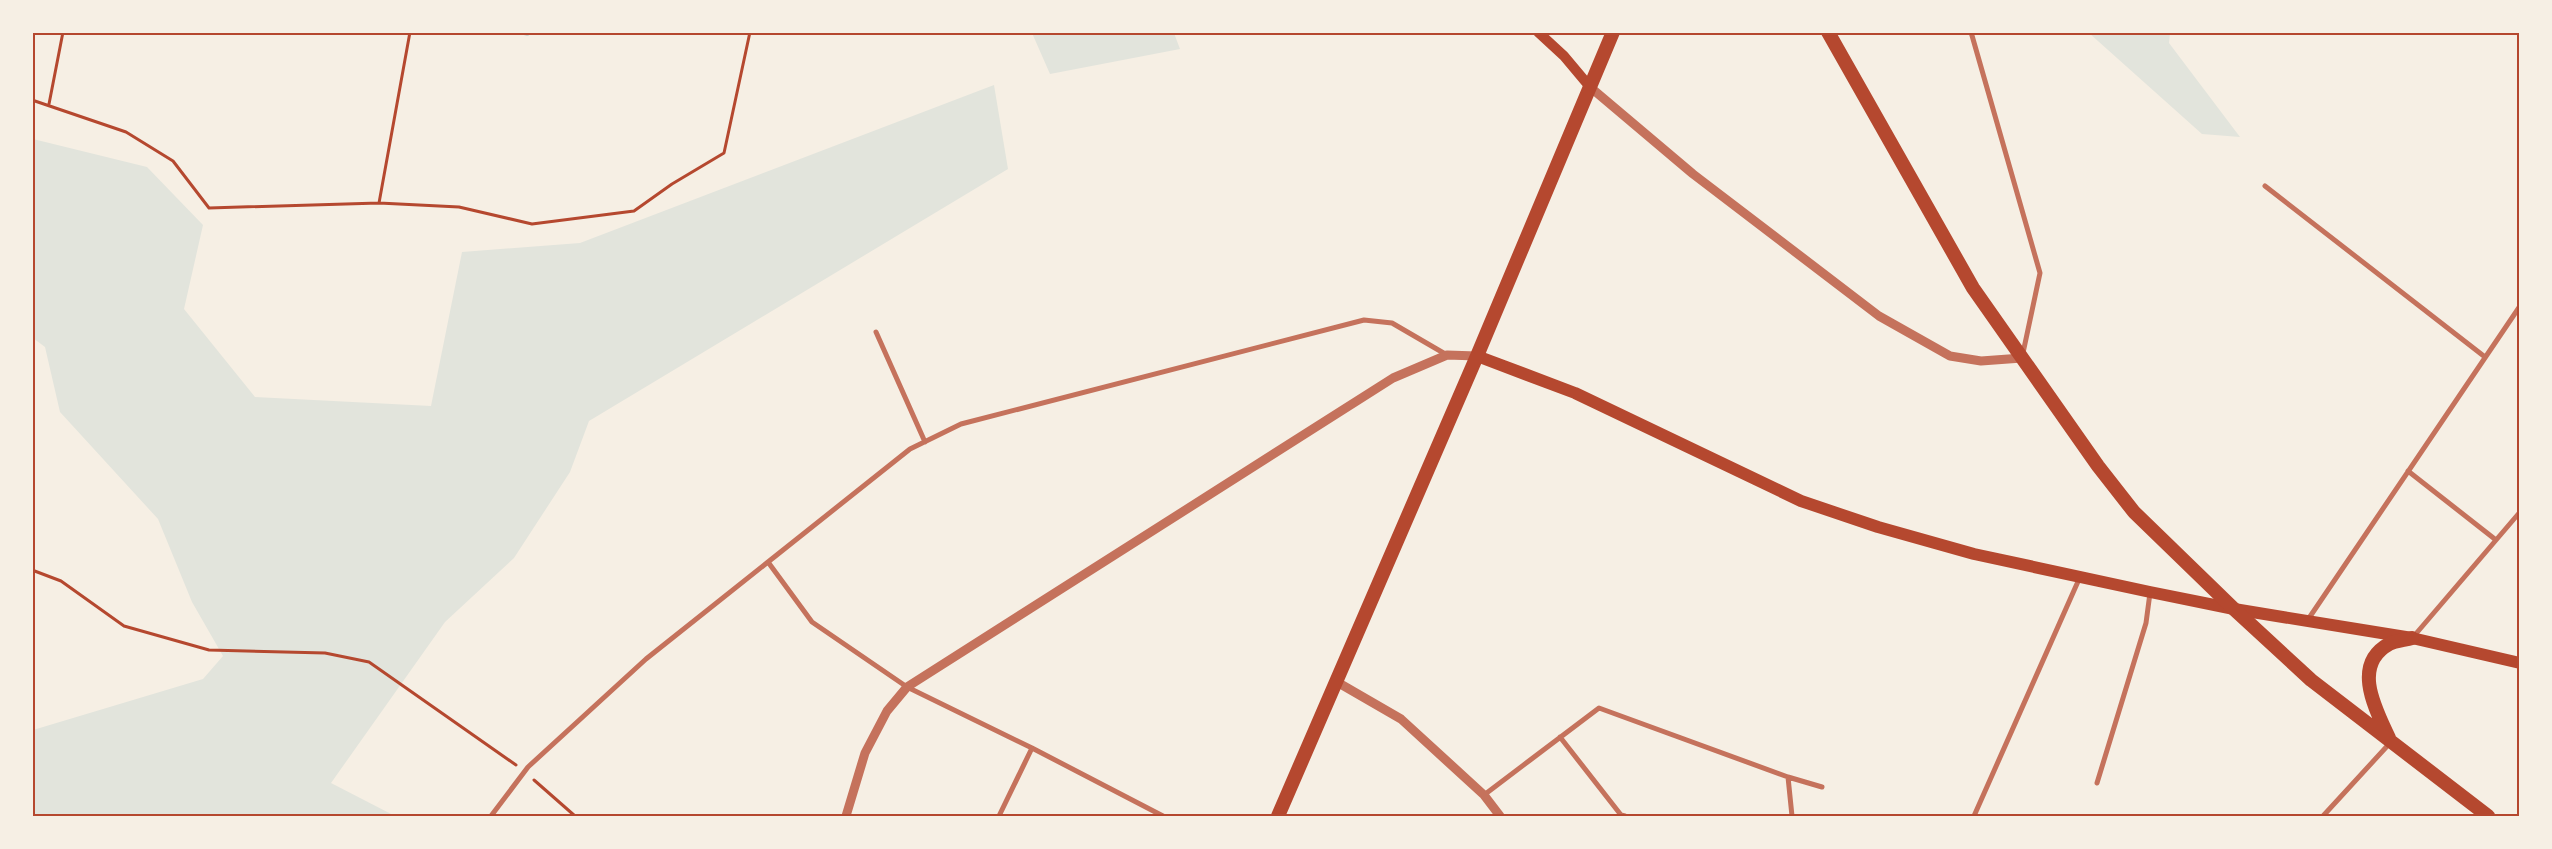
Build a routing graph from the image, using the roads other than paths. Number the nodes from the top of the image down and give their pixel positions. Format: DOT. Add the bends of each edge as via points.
graph roads {
  1 [pos="1538,32"];
  2 [pos="1613,32"];
  3 [pos="1828,32"];
  4 [pos="1971,32"];
  5 [pos="1590,87"];
  6 [pos="2264,186"];
  7 [pos="2520,306"];
  8 [pos="876,332"];
  9 [pos="1447,355"];
  10 [pos="1477,356"];
  11 [pos="2022,358"];
  12 [pos="2485,358"];
  13 [pos="925,442"];
  14 [pos="2408,471"];
  15 [pos="2520,512"];
  16 [pos="2496,540"];
  17 [pos="768,562"];
  18 [pos="2080,577"];
  19 [pos="2150,592"];
  20 [pos="2234,609"];
  21 [pos="2307,621"];
  22 [pos="2412,638"];
  23 [pos="2520,663"];
  24 [pos="1337,682"];
  25 [pos="907,687"];
  26 [pos="1560,738"];
  27 [pos="2391,742"];
  28 [pos="1032,748"];
  29 [pos="1788,777"];
  30 [pos="2097,783"];
  31 [pos="1822,787"];
  32 [pos="1484,795"];
  33 [pos="491,816"];
  34 [pos="846,816"];
  35 [pos="999,816"];
  36 [pos="1163,816"];
  37 [pos="1278,816"];
  38 [pos="1500,816"];
  39 [pos="1625,816"];
  40 [pos="1792,816"];
  41 [pos="1974,816"];
  42 [pos="2322,816"];
  43 [pos="2488,816"];
  1 -- 5 [label="main road"];
  2 -- 5 [label="highway"];
  3 -- 11 [label="highway" via="1973,288"];
  4 -- 11 [label="street" via="2040,273"];
  5 -- 10 [label="highway"];
  5 -- 11 [label="street" via="1693,174 1879,316 1950,356 1981,362"];
  6 -- 12 [label="street"];
  7 -- 12 [label="street"];
  8 -- 13 [label="street"];
  9 -- 10 [label="street"];
  9 -- 13 [label="street" via="1392,323 1364,320 961,424"];
  9 -- 25 [label="street" via="1394,378"];
  10 -- 18 [label="main road" via="1575,393 1801,501 1974,554"];
  10 -- 24 [label="highway"];
  11 -- 20 [label="highway" via="2134,512"];
  12 -- 14 [label="street"];
  13 -- 17 [label="street" via="910,449"];
  14 -- 16 [label="street"];
  14 -- 21 [label="street"];
  15 -- 16 [label="street"];
  16 -- 22 [label="street"];
  17 -- 25 [label="street" via="812,622"];
  17 -- 33 [label="street" via="646,659 525,771"];
  18 -- 19 [label="main road"];
  18 -- 41 [label="street"];
  19 -- 20 [label="main road"];
  19 -- 30 [label="street" via="2146,623"];
  20 -- 21 [label="main road"];
  20 -- 27 [label="highway" via="2311,680"];
  21 -- 22 [label="main road"];
  22 -- 23 [label="main road"];
  22 -- 27 [label="highway" via="2390,644 2370,665 2368,680 2372,703"];
  24 -- 32 [label="street" via="1401,719"];
  24 -- 37 [label="highway"];
  25 -- 28 [label="street"];
  25 -- 34 [label="street" via="887,711 865,753"];
  26 -- 29 [label="street" via="1599,708"];
  26 -- 32 [label="street"];
  26 -- 39 [label="street"];
  27 -- 42 [label="street"];
  27 -- 43 [label="highway"];
  28 -- 35 [label="street"];
  28 -- 36 [label="street"];
  29 -- 31 [label="street"];
  29 -- 40 [label="street"];
  32 -- 38 [label="street"];
}
